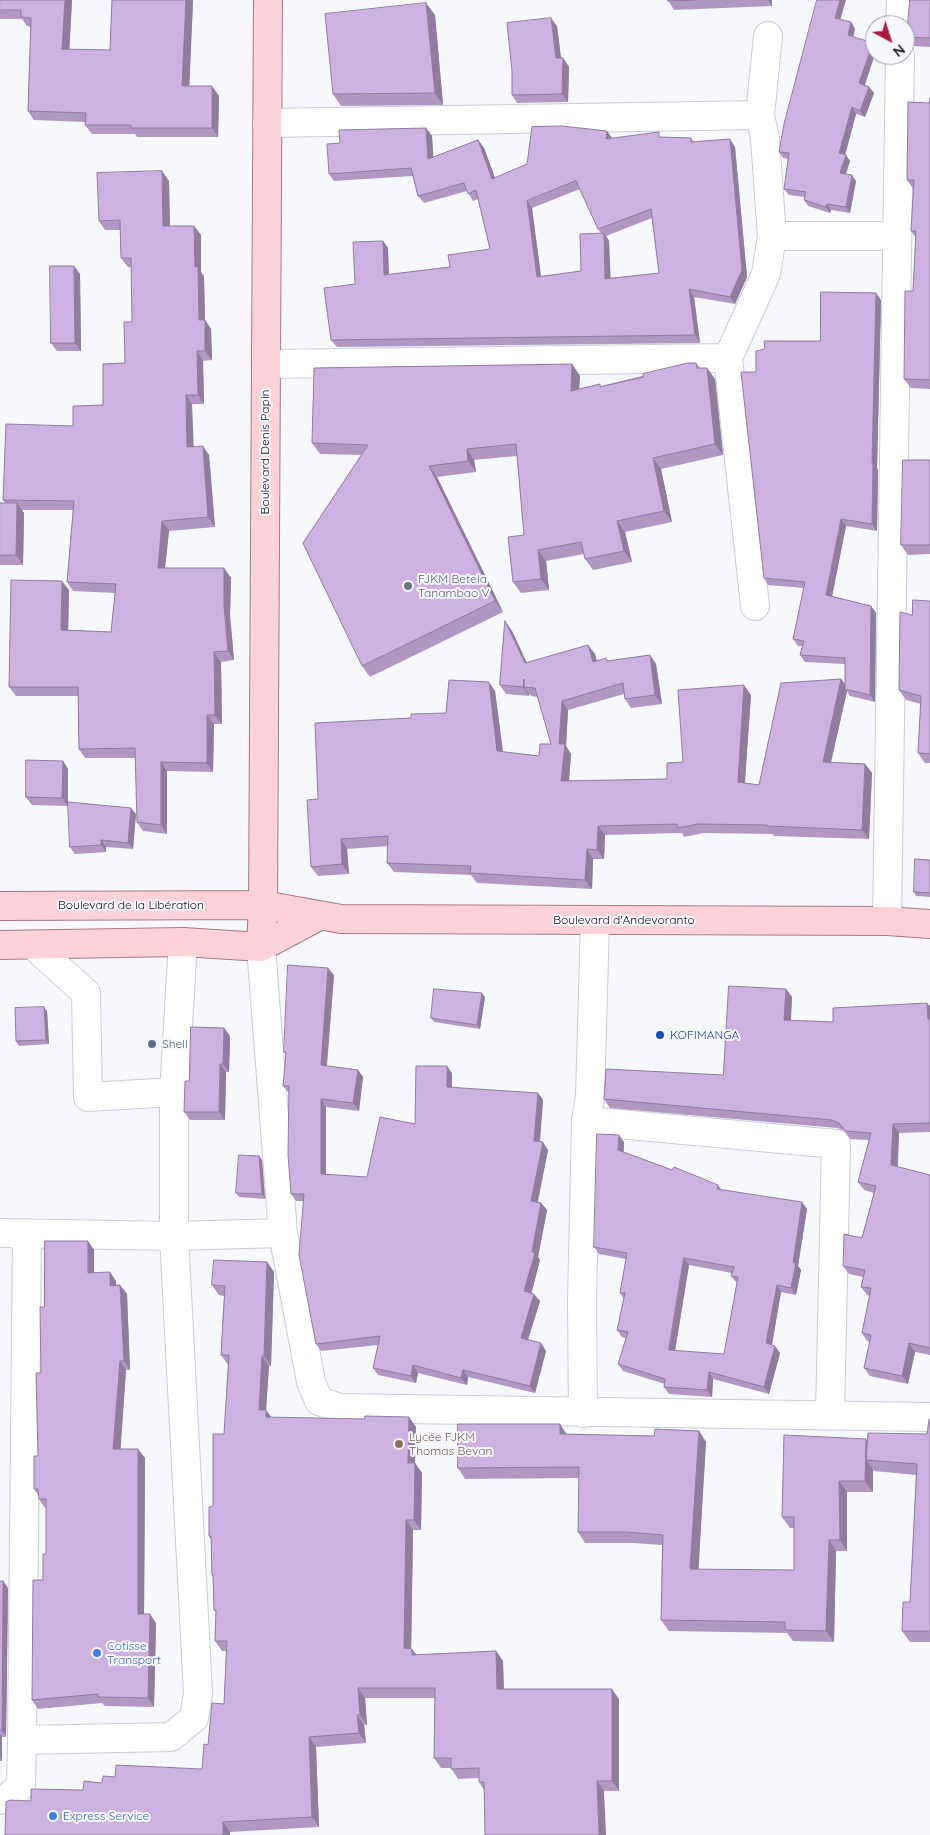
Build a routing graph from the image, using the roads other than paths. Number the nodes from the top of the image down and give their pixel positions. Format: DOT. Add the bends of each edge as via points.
graph roads {
  1 [pos="268,0"];
  2 [pos="901,0"];
  3 [pos="900,15"];
  4 [pos="768,36"];
  5 [pos="900,65"];
  6 [pos="760,115"];
  7 [pos="267,123"];
  8 [pos="772,236"];
  9 [pos="897,236"];
  10 [pos="728,358"];
  11 [pos="266,364"];
  12 [pos="755,606"];
  13 [pos="263,905"];
  14 [pos="0,906"];
  15 [pos="319,916"];
  16 [pos="595,920"];
  17 [pos="887,921"];
  18 [pos="930,924"];
  19 [pos="183,942"];
  20 [pos="0,945"];
  21 [pos="33,945"];
  22 [pos="261,947"];
  23 [pos="174,1092"];
  24 [pos="586,1121"];
  25 [pos="27,1233"];
  26 [pos="283,1233"];
  27 [pos="0,1234"];
  28 [pos="174,1236"];
  29 [pos="583,1413"];
  30 [pos="830,1416"];
  31 [pos="930,1417"];
  32 [pos="22,1740"];
  33 [pos="0,1800"];
  1 -- 7 [label="main road, Boulevard Denis Papin"];
  2 -- 3 [label="street"];
  4 -- 6 [label="street"];
  5 -- 9 [label="street"];
  6 -- 7 [label="street"];
  6 -- 8 [label="street" via="765,139"];
  7 -- 11 [label="main road, Boulevard Denis Papin"];
  8 -- 9 [label="street"];
  8 -- 10 [label="street" via="766,274"];
  9 -- 17 [label="street"];
  10 -- 11 [label="street"];
  10 -- 12 [label="street"];
  11 -- 13 [label="main road, Boulevard Denis Papin"];
  13 -- 14 [label="main road, Boulevard de la Libération"];
  13 -- 15 [label="main road, Boulevard d'Andevoranto"];
  13 -- 22 [label="main road, Boulevard Denis Papin"];
  15 -- 16 [label="main road, Boulevard d'Andevoranto" via="341,919"];
  15 -- 22 [label="main road"];
  16 -- 17 [label="main road, Boulevard d'Andevoranto"];
  16 -- 24 [label="street" via="590,1097"];
  17 -- 18 [label="main road, Boulevard d'Andevoranto"];
  19 -- 21 [label="main road"];
  19 -- 22 [label="main road"];
  19 -- 23 [label="street"];
  20 -- 21 [label="main road"];
  21 -- 23 [label="street" via="86,992 88,1097"];
  22 -- 26 [label="street"];
  23 -- 28 [label="street"];
  24 -- 29 [label="street"];
  24 -- 30 [label="street" via="836,1144"];
  25 -- 27 [label="street"];
  25 -- 28 [label="street"];
  25 -- 32 [label="street"];
  26 -- 28 [label="street"];
  26 -- 29 [label="street" via="311,1382 319,1401 340,1408"];
  28 -- 32 [label="street" via="198,1693 194,1718 171,1737"];
  29 -- 30 [label="street"];
  30 -- 31 [label="street"];
  32 -- 33 [label="street" via="21,1786"];
}
